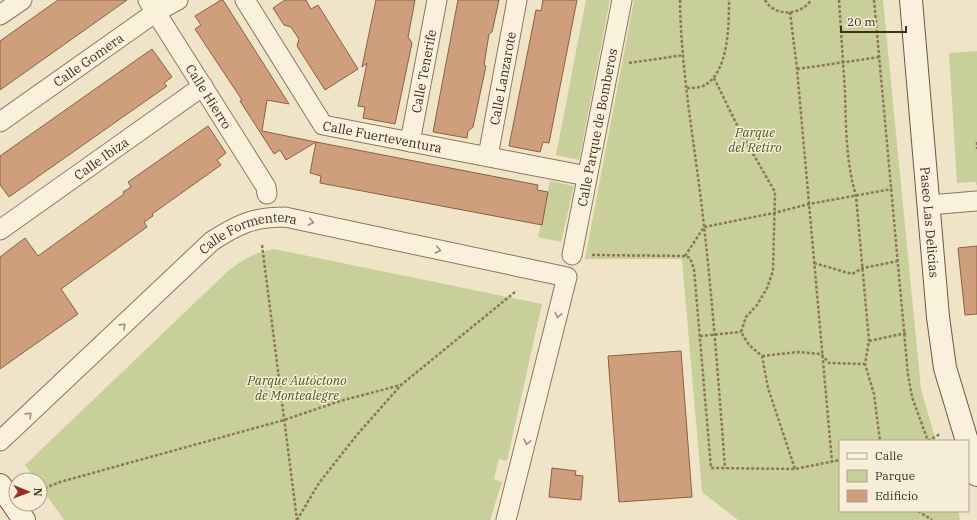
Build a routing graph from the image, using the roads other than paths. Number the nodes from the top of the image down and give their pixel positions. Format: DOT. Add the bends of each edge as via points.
graph roads {
  1 [pos="22,0"];
  2 [pos="178,0"];
  3 [pos="245,0"];
  4 [pos="437,0"];
  5 [pos="517,0"];
  6 [pos="622,0"];
  7 [pos="911,0"];
  8 [pos="152,6"];
  9 [pos="0,15"];
  10 [pos="203,86"];
  11 [pos="0,122"];
  12 [pos="410,142"];
  13 [pos="488,156"];
  14 [pos="587,176"];
  15 [pos="267,194"];
  16 [pos="977,201"];
  17 [pos="929,205"];
  18 [pos="0,230"];
  19 [pos="572,255"];
  20 [pos="967,440"];
  21 [pos="0,441"];
  22 [pos="969,448"];
  23 [pos="977,475"];
  24 [pos="0,485"];
  25 [pos="24,520"];
  26 [pos="506,520"];
  1 -- 9 [label="street"];
  2 -- 8 [label="street, Calle Gomera"];
  3 -- 12 [label="street, Calle Fuerteventura" via="323,124"];
  4 -- 12 [label="street, Calle Tenerife"];
  5 -- 13 [label="street, Calle Lanzarote"];
  6 -- 14 [label="street, Calle Parque de Bomberos"];
  7 -- 17 [label="street, Paseo Las Delicias"];
  8 -- 10 [label="street, Calle Hierro"];
  8 -- 11 [label="street, Calle Gomera"];
  10 -- 15 [label="street, Calle Hierro" via="266,187"];
  10 -- 18 [label="street, Calle Ibiza"];
  12 -- 13 [label="street, Calle Fuerteventura"];
  13 -- 14 [label="street, Calle Fuerteventura"];
  14 -- 19 [label="street, Calle Parque de Bomberos"];
  16 -- 17 [label="street"];
  17 -- 20 [label="street, Paseo Las Delicias" via="938,317 946,368"];
  21 -- 26 [label="street, Calle Formentera, one-way" via="212,241 236,226 259,218 285,217 566,277"];
  22 -- 23 [label="street"];
  24 -- 25 [label="street"];
}
